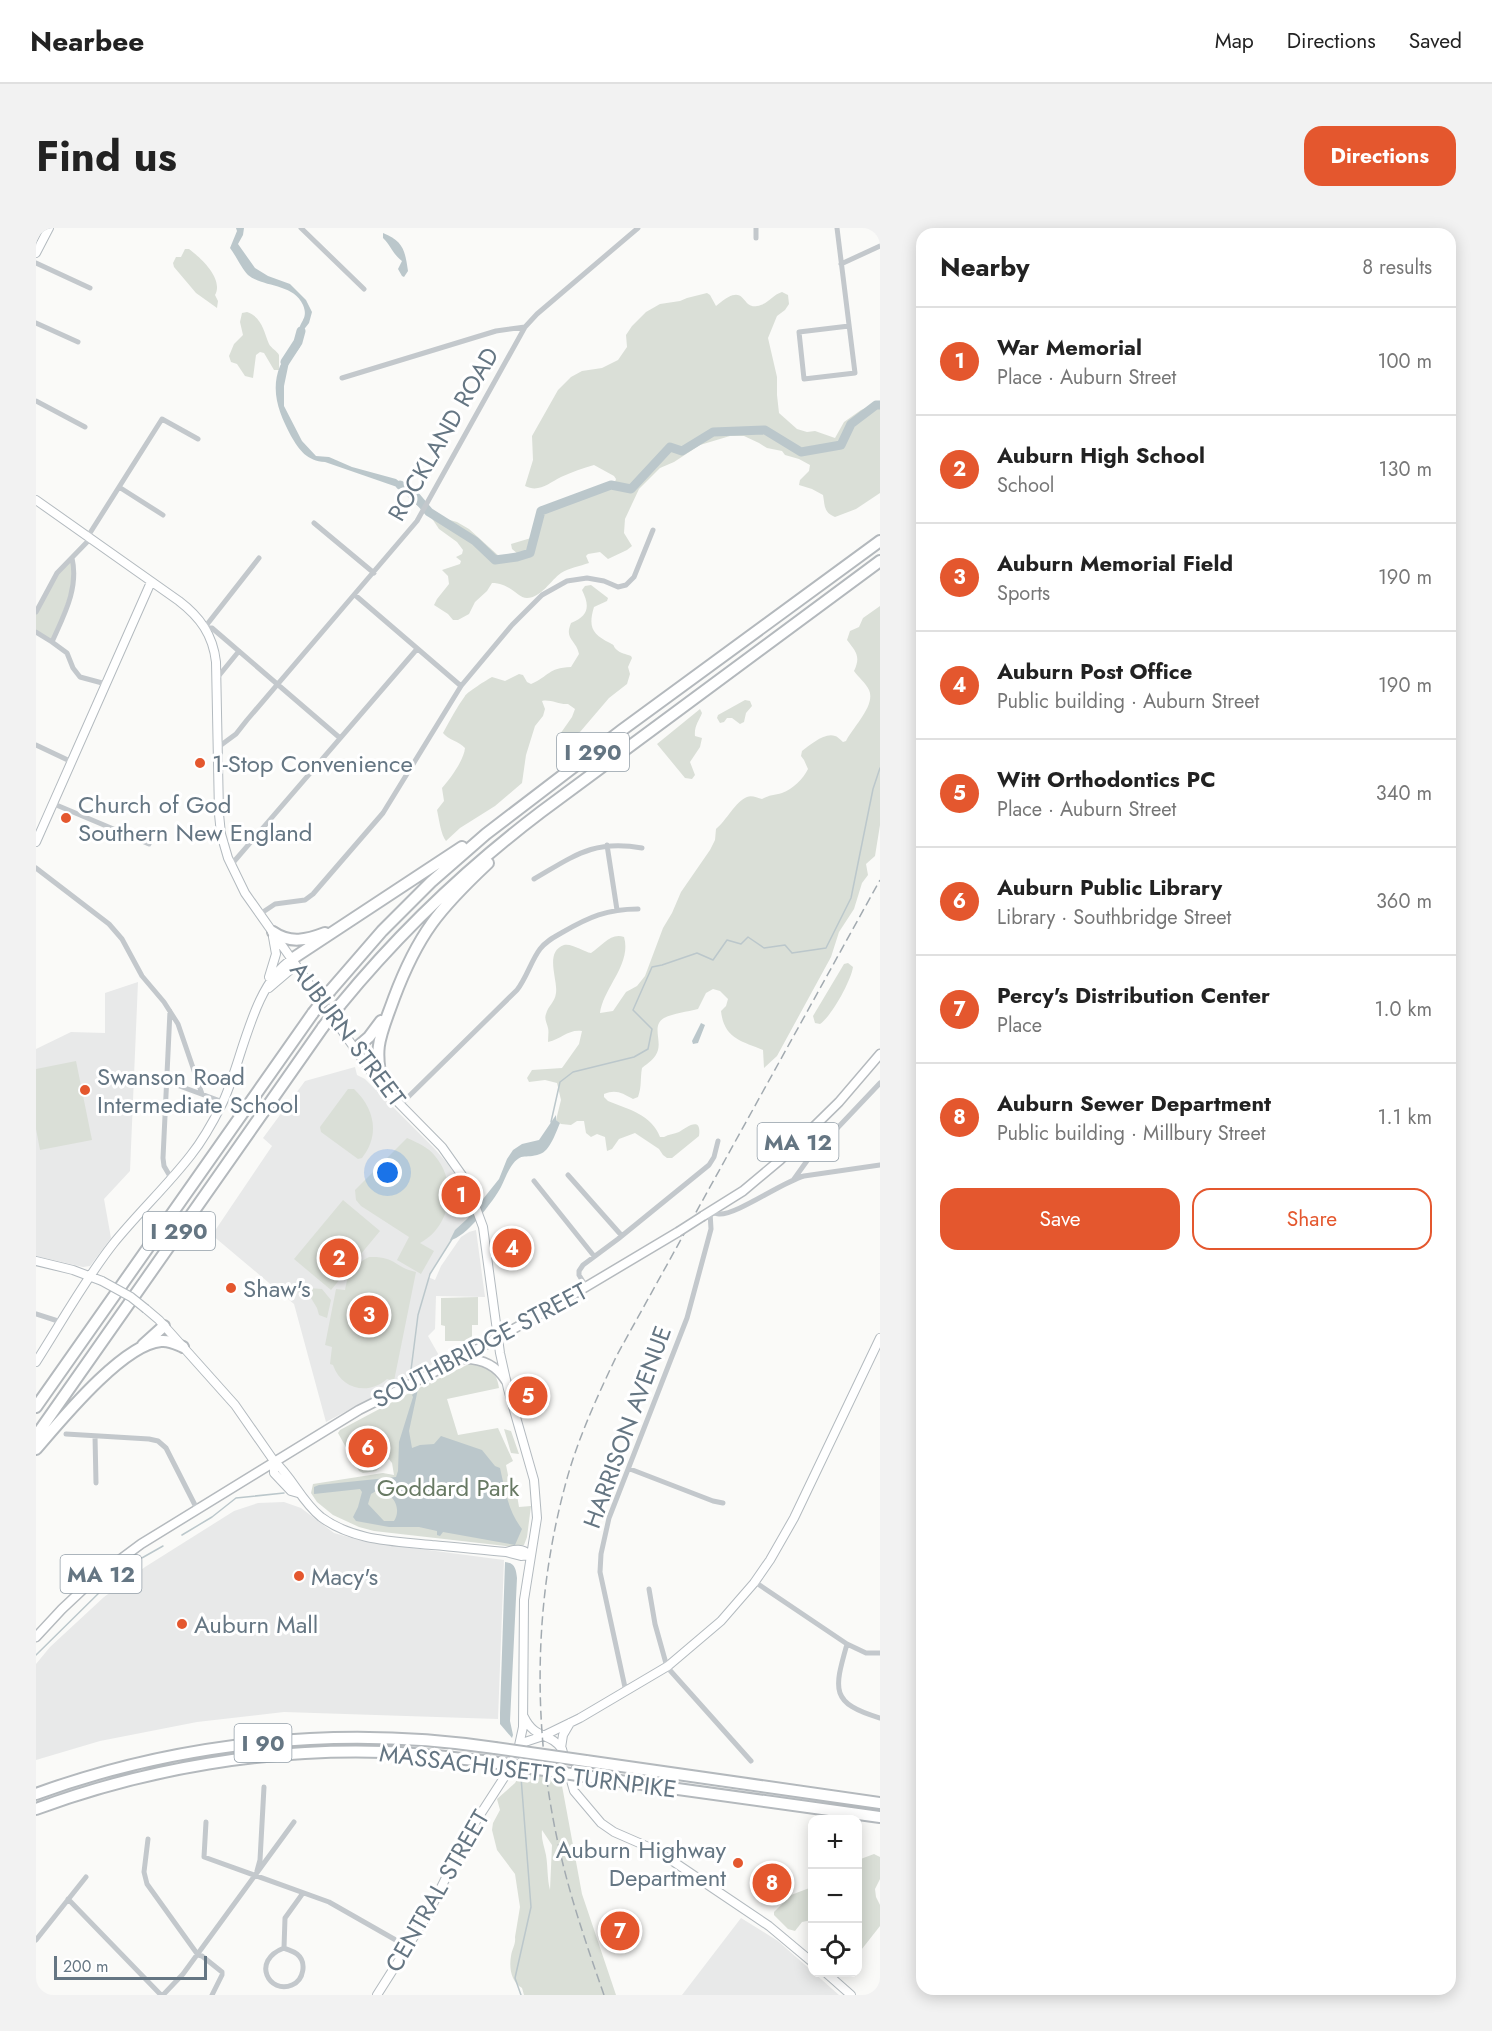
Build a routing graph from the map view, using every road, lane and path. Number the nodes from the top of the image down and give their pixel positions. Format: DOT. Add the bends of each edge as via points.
graph roads {
  1 [pos="49,228"];
  2 [pos="301,228"];
  3 [pos="638,228"];
  4 [pos="756,228"];
  5 [pos="837,228"];
  6 [pos="756,238"];
  7 [pos="880,246"];
  8 [pos="36,253"];
  9 [pos="36,263"];
  10 [pos="841,264"];
  11 [pos="90,288"];
  12 [pos="364,288"];
  13 [pos="36,323"];
  14 [pos="849,326"];
  15 [pos="525,327"];
  16 [pos="78,342"];
  17 [pos="342,378"];
  18 [pos="36,401"];
  19 [pos="85,427"];
  20 [pos="198,439"];
  21 [pos="119,487"];
  22 [pos="36,500"];
  23 [pos="163,515"];
  24 [pos="314,523"];
  25 [pos="653,530"];
  26 [pos="90,539"];
  27 [pos="880,541"];
  28 [pos="72,558"];
  29 [pos="259,558"];
  30 [pos="880,561"];
  31 [pos="374,573"];
  32 [pos="151,582"];
  33 [pos="355,595"];
  34 [pos="36,612"];
  35 [pos="206,627"];
  36 [pos="36,632"];
  37 [pos="52,642"];
  38 [pos="417,649"];
  39 [pos="239,651"];
  40 [pos="217,678"];
  41 [pos="106,684"];
  42 [pos="278,685"];
  43 [pos="461,686"];
  44 [pos="340,738"];
  45 [pos="36,745"];
  46 [pos="217,748"];
  47 [pos="72,762"];
  48 [pos="54,804"];
  49 [pos="541,813"];
  50 [pos="508,817"];
  51 [pos="36,842"];
  52 [pos="148,844"];
  53 [pos="607,845"];
  54 [pos="642,848"];
  55 [pos="231,864"];
  56 [pos="36,868"];
  57 [pos="534,879"];
  58 [pos="638,909"];
  59 [pos="617,910"];
  60 [pos="260,914"];
  61 [pos="347,923"];
  62 [pos="273,932"];
  63 [pos="294,962"];
  64 [pos="267,985"];
  65 [pos="393,1001"];
  66 [pos="170,1010"];
  67 [pos="254,1016"];
  68 [pos="355,1049"];
  69 [pos="880,1054"];
  70 [pos="166,1081"];
  71 [pos="880,1083"];
  72 [pos="383,1088"];
  73 [pos="202,1094"];
  74 [pos="223,1102"];
  75 [pos="400,1105"];
  76 [pos="718,1141"];
  77 [pos="880,1166"];
  78 [pos="568,1175"];
  79 [pos="171,1178"];
  80 [pos="794,1179"];
  81 [pos="534,1181"];
  82 [pos="706,1214"];
  83 [pos="622,1236"];
  84 [pos="594,1256"];
  85 [pos="36,1261"];
  86 [pos="90,1276"];
  87 [pos="587,1288"];
  88 [pos="36,1314"];
  89 [pos="61,1322"];
  90 [pos="164,1326"];
  91 [pos="497,1338"];
  92 [pos="880,1338"];
  93 [pos="183,1347"];
  94 [pos="40,1348"];
  95 [pos="136,1351"];
  96 [pos="458,1360"];
  97 [pos="36,1362"];
  98 [pos="506,1381"];
  99 [pos="36,1407"];
  100 [pos="66,1434"];
  101 [pos="36,1436"];
  102 [pos="95,1436"];
  103 [pos="36,1449"];
  104 [pos="274,1461"];
  105 [pos="630,1469"];
  106 [pos="96,1483"];
  107 [pos="723,1503"];
  108 [pos="197,1509"];
  109 [pos="530,1555"];
  110 [pos="755,1582"];
  111 [pos="650,1589"];
  112 [pos="36,1637"];
  113 [pos="847,1644"];
  114 [pos="880,1653"];
  115 [pos="667,1666"];
  116 [pos="626,1692"];
  117 [pos="523,1714"];
  118 [pos="880,1718"];
  119 [pos="570,1723"];
  120 [pos="543,1736"];
  121 [pos="562,1749"];
  122 [pos="518,1750"];
  123 [pos="751,1761"];
  124 [pos="264,1787"];
  125 [pos="36,1794"];
  126 [pos="880,1803"];
  127 [pos="36,1809"];
  128 [pos="880,1817"];
  129 [pos="206,1822"];
  130 [pos="294,1822"];
  131 [pos="148,1839"];
  132 [pos="256,1875"];
  133 [pos="86,1877"];
  134 [pos="303,1893"];
  135 [pos="68,1899"];
  136 [pos="36,1940"];
  137 [pos="408,1947"];
  138 [pos="284,1948"];
  139 [pos="198,1955"];
  140 [pos="808,1958"];
  141 [pos="831,1977"];
  142 [pos="162,1995"];
  143 [pos="212,1995"];
  144 [pos="377,1995"];
  145 [pos="851,1995"];
  1 -- 8 [label="street"];
  2 -- 12 [label="street"];
  3 -- 15 [label="street, ROCKLAND ROAD"];
  4 -- 6 [label="street"];
  5 -- 10 [label="street"];
  7 -- 10 [label="street"];
  9 -- 11 [label="street"];
  10 -- 14 [label="street"];
  13 -- 16 [label="street"];
  14 -- 14 [label="street" via="799,332 804,379 855,373"];
  15 -- 17 [label="street" via="496,331"];
  15 -- 31 [label="street, ROCKLAND ROAD" via="424,509"];
  18 -- 19 [label="street"];
  20 -- 21 [label="street" via="162,419"];
  21 -- 23 [label="street"];
  21 -- 26 [label="street" via="90,532"];
  22 -- 26 [label="street, AUBURN STREET"];
  24 -- 31 [label="street"];
  25 -- 43 [label="street" via="634,578 626,585 618,587 579,578 552,588 512,625"];
  26 -- 28 [label="street"];
  26 -- 32 [label="street, AUBURN STREET"];
  27 -- 50 [label="highway, I 290"];
  28 -- 34 [label="street" via="57,573"];
  28 -- 37 [label="street" via="74,588"];
  29 -- 35 [label="street"];
  30 -- 49 [label="highway, I 290"];
  31 -- 33 [label="street, ROCKLAND ROAD"];
  32 -- 35 [label="street, AUBURN STREET" via="188,608"];
  32 -- 41 [label="street"];
  33 -- 38 [label="street"];
  33 -- 42 [label="street, ROCKLAND ROAD"];
  35 -- 39 [label="street"];
  35 -- 40 [label="street, AUBURN STREET" via="214,647"];
  36 -- 37 [label="street"];
  37 -- 41 [label="street" via="67,653 80,677"];
  38 -- 43 [label="street"];
  38 -- 44 [label="street"];
  39 -- 40 [label="street"];
  39 -- 42 [label="street"];
  40 -- 46 [label="street, AUBURN STREET"];
  41 -- 47 [label="street"];
  42 -- 44 [label="street"];
  42 -- 46 [label="street, ROCKLAND ROAD" via="236,734"];
  43 -- 60 [label="street" via="383,813 313,894 305,900 276,904"];
  44 -- 55 [label="street"];
  45 -- 47 [label="street"];
  46 -- 55 [label="street, AUBURN STREET" via="220,824"];
  47 -- 48 [label="street"];
  48 -- 51 [label="street"];
  48 -- 52 [label="street"];
  49 -- 65 [label="highway" via="434,918 413,952"];
  49 -- 101 [label="highway, I 290, bridge" via="446,891 340,1005"];
  50 -- 61 [label="highway"];
  50 -- 99 [label="highway, I 290, bridge" via="431,882 330,991"];
  53 -- 54 [label="street"];
  53 -- 57 [label="street" via="575,855"];
  53 -- 59 [label="street"];
  55 -- 60 [label="street, AUBURN STREET"];
  56 -- 66 [label="street" via="116,931 142,976"];
  58 -- 59 [label="street"];
  59 -- 75 [label="street" via="587,918 544,944 517,990"];
  60 -- 62 [label="street, AUBURN STREET"];
  61 -- 62 [label="highway" via="305,939 286,939"];
  61 -- 63 [label="highway"];
  62 -- 63 [label="street, AUBURN STREET"];
  62 -- 64 [label="street" via="276,958"];
  63 -- 64 [label="street" via="283,964"];
  63 -- 67 [label="street" via="270,987"];
  63 -- 68 [label="street, AUBURN STREET"];
  64 -- 67 [label="street"];
  65 -- 68 [label="highway" via="374,1031"];
  65 -- 72 [label="highway" via="378,1049"];
  66 -- 70 [label="street"];
  66 -- 73 [label="street" via="182,1032"];
  67 -- 74 [label="street"];
  68 -- 72 [label="street, AUBURN STREET"];
  69 -- 82 [label="main road, SOUTHBRIDGE STREET / MA 12" via="780,1161"];
  70 -- 73 [label="street"];
  70 -- 79 [label="street" via="163,1158"];
  71 -- 80 [label="street"];
  72 -- 75 [label="street, AUBURN STREET"];
  73 -- 74 [label="street"];
  74 -- 79 [label="street" via="197,1148"];
  75 -- 91 [label="street, AUBURN STREET" via="456,1165 477,1206"];
  76 -- 83 [label="street" via="709,1165"];
  77 -- 80 [label="street"];
  78 -- 83 [label="street"];
  79 -- 86 [label="street" via="119,1236"];
  80 -- 82 [label="street" via="732,1211"];
  81 -- 84 [label="street"];
  82 -- 87 [label="main road, SOUTHBRIDGE STREET / MA 12, bridge"];
  82 -- 105 [label="street, HARRISON AVENUE" via="711,1229 690,1308"];
  83 -- 84 [label="street"];
  84 -- 87 [label="street" via="579,1270"];
  85 -- 86 [label="street"];
  86 -- 89 [label="street"];
  86 -- 90 [label="street, bridge" via="131,1297"];
  87 -- 91 [label="main road, SOUTHBRIDGE STREET / MA 12"];
  88 -- 89 [label="street"];
  89 -- 94 [label="street"];
  90 -- 93 [label="street"];
  90 -- 95 [label="highway"];
  91 -- 96 [label="main road, SOUTHBRIDGE STREET / MA 12"];
  91 -- 98 [label="street, AUBURN STREET"];
  92 -- 110 [label="street" via="794,1518"];
  93 -- 95 [label="highway" via="163,1341"];
  93 -- 104 [label="street" via="236,1405"];
  94 -- 97 [label="street"];
  95 -- 103 [label="highway" via="86,1393"];
  96 -- 98 [label="main road" via="484,1361"];
  96 -- 104 [label="main road, SOUTHBRIDGE STREET / MA 12" via="359,1410"];
  98 -- 109 [label="street, AUBURN STREET" via="536,1492 537,1518"];
  100 -- 102 [label="street"];
  102 -- 106 [label="street"];
  102 -- 108 [label="street" via="160,1443"];
  104 -- 108 [label="main road, SOUTHBRIDGE STREET / MA 12"];
  104 -- 109 [label="street" via="274,1473 291,1491 298,1493 324,1519 357,1535 506,1552 525,1550"];
  105 -- 107 [label="street"];
  105 -- 116 [label="street, HARRISON AVENUE" via="608,1522 600,1564"];
  108 -- 112 [label="main road, SOUTHBRIDGE STREET / MA 12" via="94,1579"];
  109 -- 117 [label="street, AUBURN STREET" via="524,1605"];
  110 -- 113 [label="street"];
  110 -- 115 [label="street" via="721,1621"];
  111 -- 115 [label="street"];
  113 -- 114 [label="street" via="866,1653"];
  113 -- 118 [label="street" via="837,1679 843,1701 858,1712"];
  115 -- 116 [label="street"];
  115 -- 123 [label="street"];
  116 -- 119 [label="street"];
  117 -- 120 [label="street" via="532,1730"];
  117 -- 122 [label="street, CENTRAL STREET"];
  119 -- 120 [label="street"];
  119 -- 121 [label="street" via="563,1735"];
  120 -- 121 [label="street" via="556,1741"];
  120 -- 122 [label="street" via="525,1742"];
  121 -- 140 [label="street" via="574,1791 601,1822 674,1862 764,1922"];
  122 -- 137 [label="street, CENTRAL STREET" via="466,1835 433,1906"];
  124 -- 132 [label="street"];
  125 -- 126 [label="highway, MASSACHUSETTS TURNPIKE / I 90, bridge" via="88,1777 200,1751 245,1744 365,1738 495,1748"];
  127 -- 128 [label="highway, MASSACHUSETTS TURNPIKE / I 90, bridge" via="141,1778 198,1766 252,1758 366,1752 490,1762"];
  129 -- 132 [label="street" via="204,1857"];
  130 -- 132 [label="street"];
  131 -- 139 [label="street" via="144,1869 147,1884"];
  132 -- 134 [label="street"];
  132 -- 139 [label="street"];
  133 -- 135 [label="street"];
  134 -- 137 [label="street" via="350,1912"];
  134 -- 138 [label="street" via="285,1918"];
  135 -- 136 [label="street"];
  135 -- 142 [label="street"];
  137 -- 144 [label="street, CENTRAL STREET"];
  138 -- 138 [label="street" via="297,1954 303,1966 300,1979 285,1987 272,1982 266,1968 269,1957"];
  139 -- 142 [label="street"];
  139 -- 143 [label="street" via="222,1972"];
  141 -- 145 [label="street"];
}
